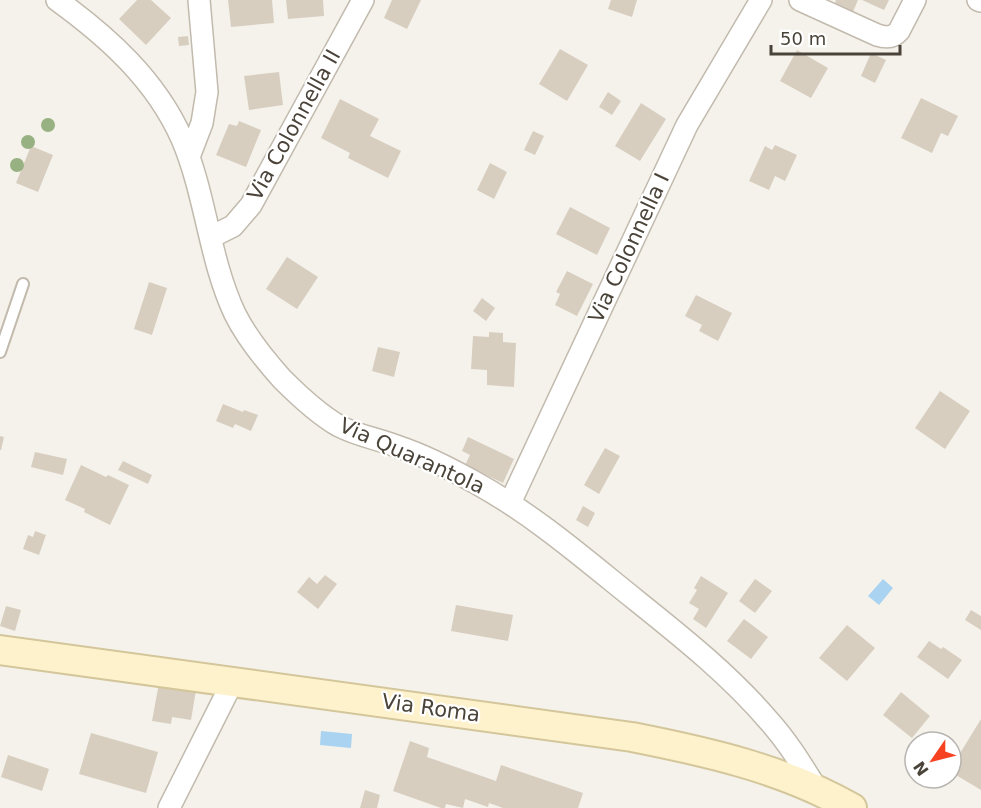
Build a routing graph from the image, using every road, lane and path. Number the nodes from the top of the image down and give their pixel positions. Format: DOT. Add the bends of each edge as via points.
graph roads {
  1 [pos="57,0"];
  2 [pos="199,0"];
  3 [pos="363,0"];
  4 [pos="761,0"];
  5 [pos="800,0"];
  6 [pos="915,0"];
  7 [pos="189,158"];
  8 [pos="210,237"];
  9 [pos="23,284"];
  10 [pos="0,352"];
  11 [pos="510,503"];
  12 [pos="0,650"];
  13 [pos="233,681"];
  14 [pos="818,791"];
  15 [pos="169,808"];
  16 [pos="852,808"];
  1 -- 7 [label="street, Via Quarantola" via="105,37 146,81 170,115"];
  2 -- 7 [label="street" via="207,92 204,115"];
  3 -- 8 [label="street, Via Colonnella II" via="251,205 233,226"];
  4 -- 11 [label="street, Via Colonnella I" via="687,125"];
  5 -- 6 [label="street" via="887,37 896,34"];
  7 -- 8 [label="street, Via Quarantola"];
  8 -- 11 [label="street, Via Quarantola" via="242,327 262,356 304,400 346,429 432,460"];
  9 -- 10 [label="lane"];
  11 -- 14 [label="street, Via Quarantola" via="686,641 723,675 774,727"];
  12 -- 13 [label="main road, Via Roma"];
  13 -- 14 [label="main road, Via Roma" via="632,737 747,765"];
  13 -- 15 [label="street"];
  14 -- 16 [label="main road, Via Roma"];
}
